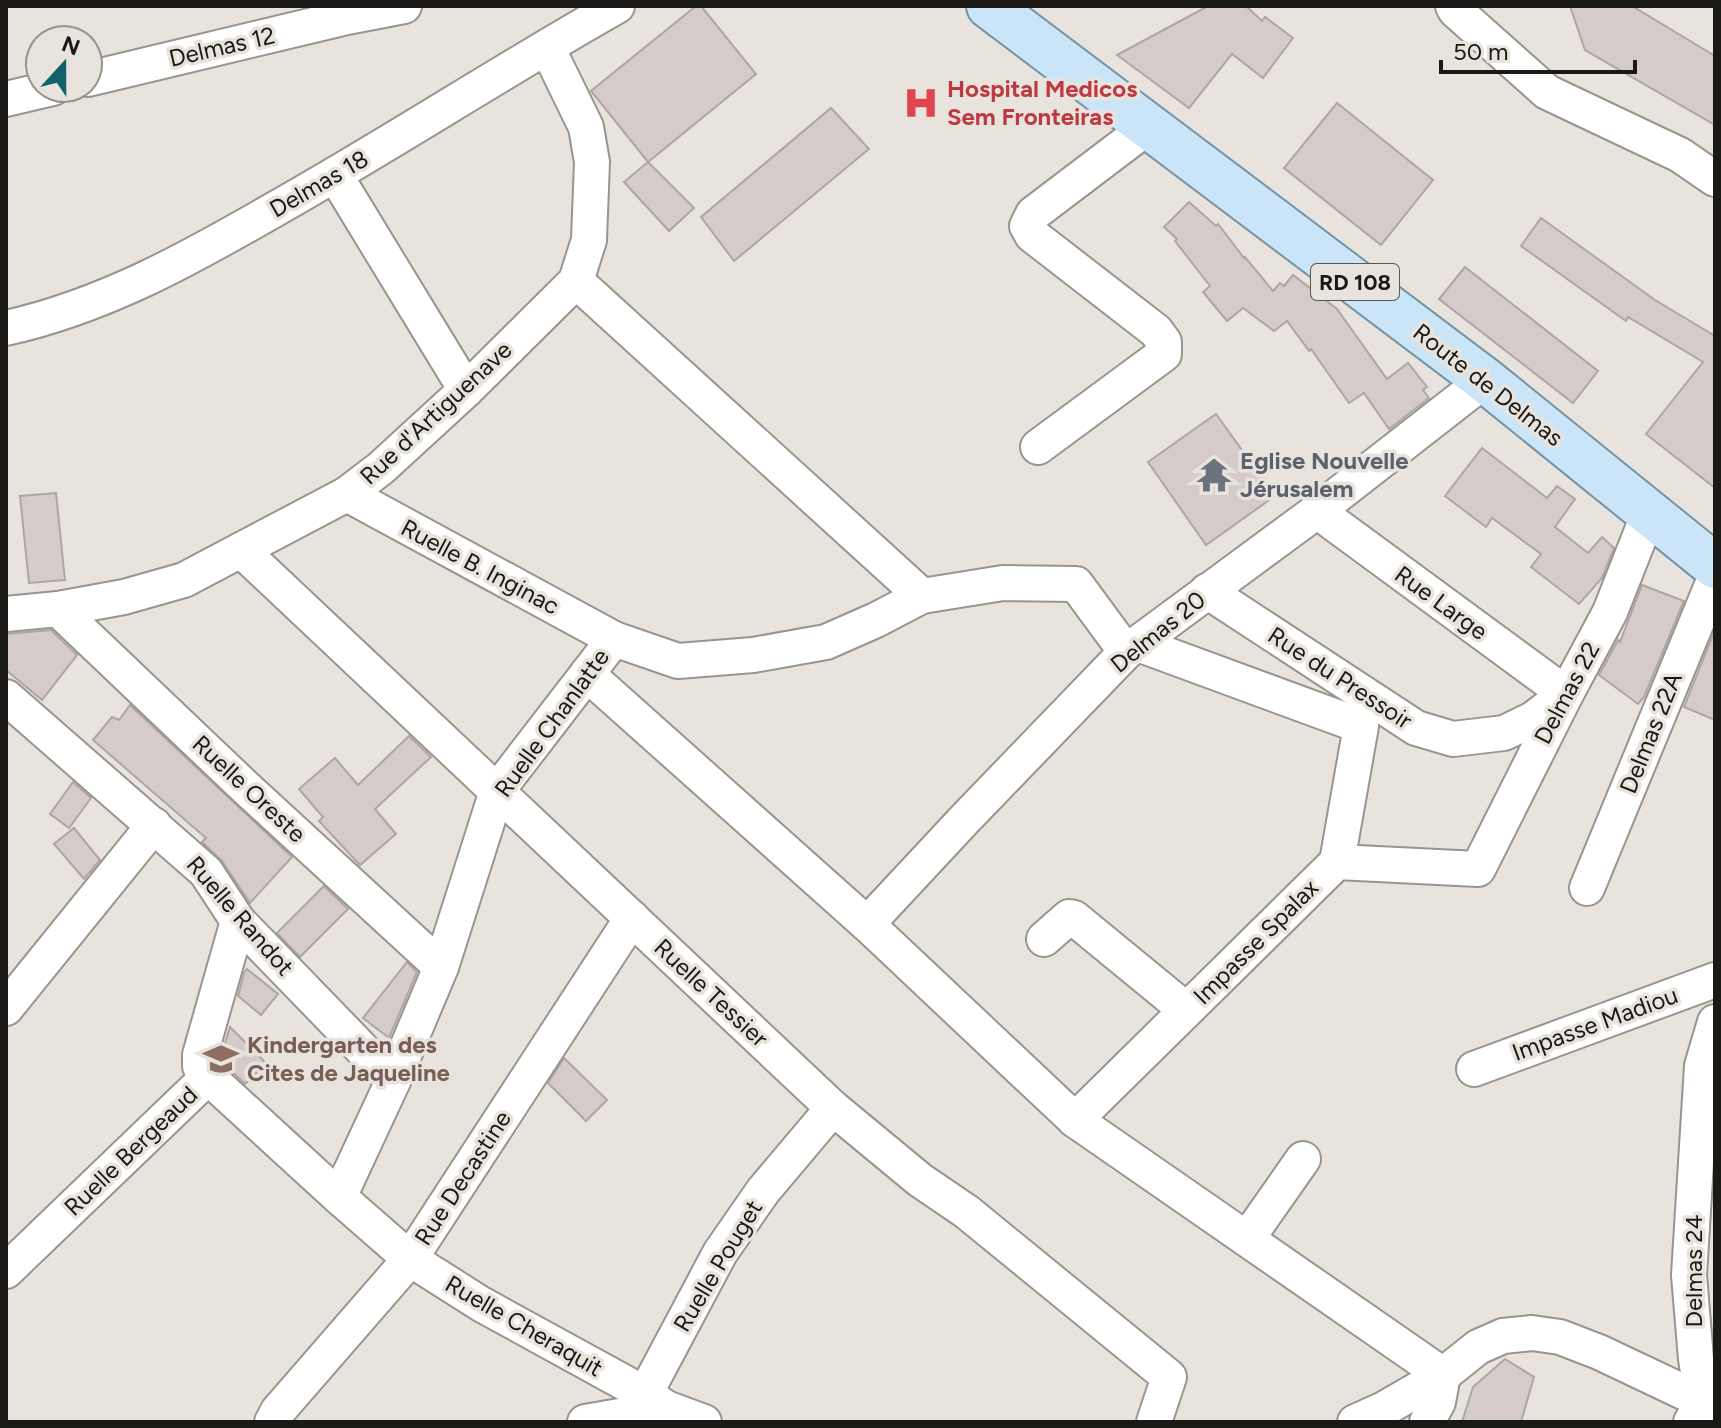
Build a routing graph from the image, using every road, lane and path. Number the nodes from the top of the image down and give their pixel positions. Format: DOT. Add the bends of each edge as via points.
graph roads {
  1 [pos="404,6"];
  2 [pos="617,6"];
  3 [pos="989,6"];
  4 [pos="1453,6"];
  5 [pos="547,47"];
  6 [pos="104,75"];
  7 [pos="1149,126"];
  8 [pos="335,175"];
  9 [pos="1715,179"];
  10 [pos="576,281"];
  11 [pos="6,328"];
  12 [pos="1485,380"];
  13 [pos="466,390"];
  14 [pos="1038,447"];
  15 [pos="347,494"];
  16 [pos="1317,511"];
  17 [pos="1649,513"];
  18 [pos="241,550"];
  19 [pos="1715,566"];
  20 [pos="1715,578"];
  21 [pos="1207,591"];
  22 [pos="922,596"];
  23 [pos="58,609"];
  24 [pos="6,614"];
  25 [pos="614,639"];
  26 [pos="1132,648"];
  27 [pos="587,674"];
  28 [pos="1566,694"];
  29 [pos="6,697"];
  30 [pos="497,791"];
  31 [pos="154,825"];
  32 [pos="1337,862"];
  33 [pos="1478,869"];
  34 [pos="1587,888"];
  35 [pos="632,918"];
  36 [pos="238,921"];
  37 [pos="867,924"];
  38 [pos="1044,939"];
  39 [pos="441,967"];
  40 [pos="1715,980"];
  41 [pos="6,1008"];
  42 [pos="1186,1010"];
  43 [pos="1715,1022"];
  44 [pos="1474,1069"];
  45 [pos="208,1077"];
  46 [pos="393,1081"];
  47 [pos="833,1108"];
  48 [pos="1075,1120"];
  49 [pos="1303,1159"];
  50 [pos="339,1197"];
  51 [pos="1247,1239"];
  52 [pos="410,1259"];
  53 [pos="6,1271"];
  54 [pos="1702,1278"];
  55 [pos="1443,1375"];
  56 [pos="656,1401"];
  57 [pos="1703,1410"];
  58 [pos="272,1422"];
  59 [pos="585,1422"];
  60 [pos="704,1422"];
  61 [pos="1154,1422"];
  62 [pos="1355,1422"];
  63 [pos="1427,1422"];
  1 -- 6 [label="street, Delmas 12"];
  2 -- 5 [label="street, Delmas 18"];
  3 -- 7 [label="main road, Route de Delmas / RD 108"];
  4 -- 9 [label="street" via="1547,92 1680,155"];
  5 -- 8 [label="street, Delmas 18"];
  5 -- 10 [label="street, Rue d'Artiguenave" via="586,127 592,162 589,240"];
  7 -- 12 [label="main road, Route de Delmas / RD 108"];
  7 -- 14 [label="street" via="1033,214 1027,226 1156,331 1164,354"];
  8 -- 11 [label="street, Delmas 18" via="108,297"];
  8 -- 13 [label="street"];
  10 -- 13 [label="street, Rue d'Artiguenave"];
  10 -- 22 [label="street"];
  12 -- 16 [label="street, Delmas 20"];
  12 -- 17 [label="main road, Route de Delmas / RD 108"];
  13 -- 15 [label="street, Rue d'Artiguenave"];
  15 -- 18 [label="street, Rue d'Artiguenave"];
  15 -- 25 [label="street, Ruelle B. Inginac"];
  16 -- 21 [label="street, Delmas 20"];
  16 -- 28 [label="street, Rue Large"];
  17 -- 19 [label="main road, Route de Delmas / RD 108"];
  17 -- 28 [label="street, Delmas 22" via="1610,612"];
  18 -- 23 [label="street, Rue d'Artiguenave" via="184,580"];
  18 -- 30 [label="street, Ruelle Tessier"];
  20 -- 34 [label="street, Delmas 22A"];
  21 -- 26 [label="street, Delmas 20"];
  21 -- 28 [label="street, Rue du Pressoir" via="1416,728 1453,739 1504,733"];
  22 -- 25 [label="street, Ruelle Chanlatte" via="826,642 753,655 678,661"];
  22 -- 26 [label="street, Ruelle Chanlatte" via="1003,583 1076,584"];
  23 -- 24 [label="street, Rue d'Artiguenave"];
  23 -- 39 [label="street, Ruelle Oreste"];
  25 -- 27 [label="street, Ruelle Chanlatte"];
  26 -- 32 [label="street" via="1361,726"];
  26 -- 37 [label="street, Delmas 20"];
  27 -- 30 [label="street, Ruelle Chanlatte"];
  27 -- 37 [label="street"];
  28 -- 33 [label="street, Delmas 22"];
  29 -- 31 [label="street, Ruelle Randot"];
  30 -- 35 [label="street, Ruelle Tessier"];
  30 -- 39 [label="street, Ruelle Chanlatte"];
  31 -- 36 [label="street, Ruelle Randot" via="206,872"];
  31 -- 41 [label="street"];
  32 -- 33 [label="street, Impasse Spalax"];
  32 -- 42 [label="street, Impasse Spalax"];
  35 -- 47 [label="street, Ruelle Tessier"];
  35 -- 52 [label="street, Rue Decastine"];
  36 -- 45 [label="street, Ruelle Bergeaud" via="200,1055"];
  36 -- 46 [label="street, Ruelle Randot"];
  37 -- 48 [label="street"];
  38 -- 42 [label="street" via="1074,918"];
  39 -- 46 [label="street, Ruelle Chanlatte"];
  40 -- 44 [label="street, Impasse Madiou"];
  42 -- 48 [label="street, Impasse Spalax"];
  43 -- 54 [label="street, Delmas 24" via="1702,1066"];
  45 -- 50 [label="street, Ruelle Cheraquit"];
  45 -- 53 [label="street, Ruelle Bergeaud"];
  46 -- 50 [label="street, Ruelle Chanlatte"];
  47 -- 56 [label="street, Ruelle Pouget" via="763,1191 720,1253"];
  47 -- 61 [label="street, Ruelle Tessier" via="1169,1377"];
  48 -- 51 [label="street"];
  49 -- 51 [label="street"];
  50 -- 52 [label="street, Ruelle Cheraquit"];
  51 -- 55 [label="street"];
  52 -- 56 [label="street, Ruelle Cheraquit"];
  52 -- 58 [label="street, Rue Decastine"];
  54 -- 57 [label="street, Delmas 24" via="1696,1359"];
  55 -- 57 [label="street" via="1478,1347 1503,1336 1532,1333 1599,1352"];
  55 -- 62 [label="street"];
  55 -- 63 [label="street"];
  56 -- 59 [label="street"];
  56 -- 60 [label="street, Ruelle Cheraquit"];
}
